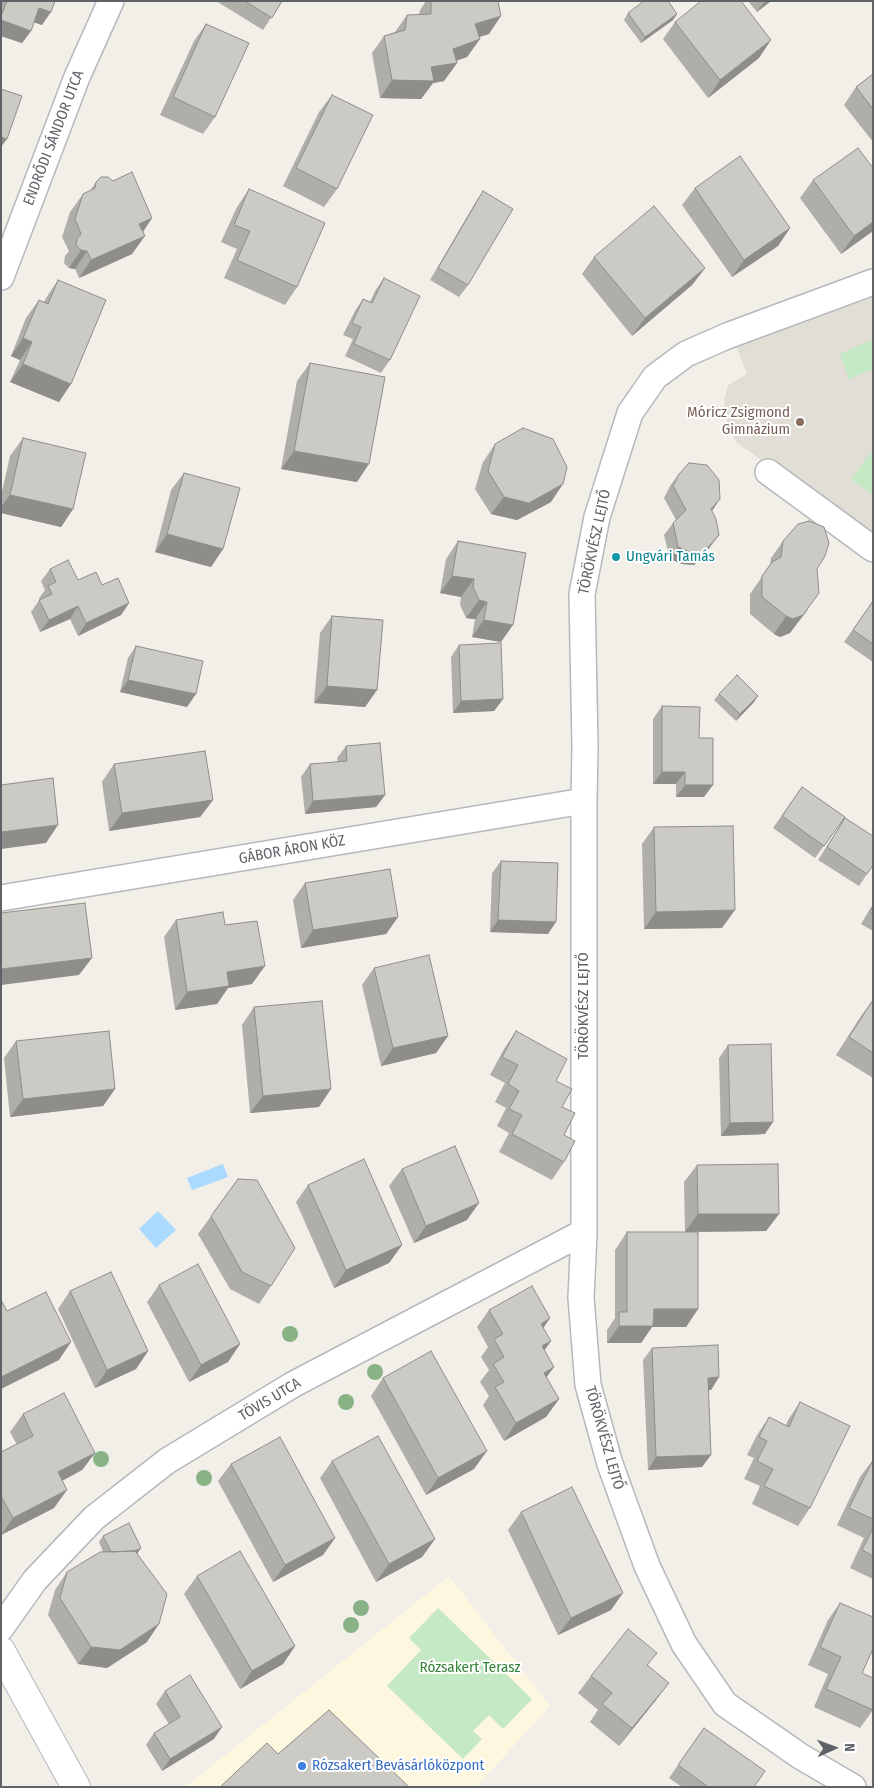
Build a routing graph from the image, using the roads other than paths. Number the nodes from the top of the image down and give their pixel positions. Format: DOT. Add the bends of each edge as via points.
graph roads {
  1 [pos="111,1"];
  2 [pos="1,277"];
  3 [pos="873,282"];
  4 [pos="768,472"];
  5 [pos="873,550"];
  6 [pos="584,801"];
  7 [pos="1,898"];
  8 [pos="584,1232"];
  9 [pos="1,1628"];
  10 [pos="1,1651"];
  11 [pos="76,1787"];
  12 [pos="853,1787"];
  1 -- 2 [label="street, ENDRŐDI SÁNDOR UTCA" via="77,77"];
  3 -- 6 [label="street, TÖRÖKVÉSZ LEJTŐ" via="686,354 655,378 630,414 597,517 582,594 586,746"];
  4 -- 5 [label="street"];
  6 -- 7 [label="street, GÁBOR ÁRON KÖZ"];
  6 -- 8 [label="street, TÖRÖKVÉSZ LEJTŐ"];
  8 -- 9 [label="street, TÖVIS UTCA" via="294,1384 167,1461 94,1518 35,1580"];
  8 -- 12 [label="street, TÖRÖKVÉSZ LEJTŐ" via="581,1298 588,1385 610,1464 646,1566 684,1644 725,1704 800,1756"];
  10 -- 11 [label="street"];
}
